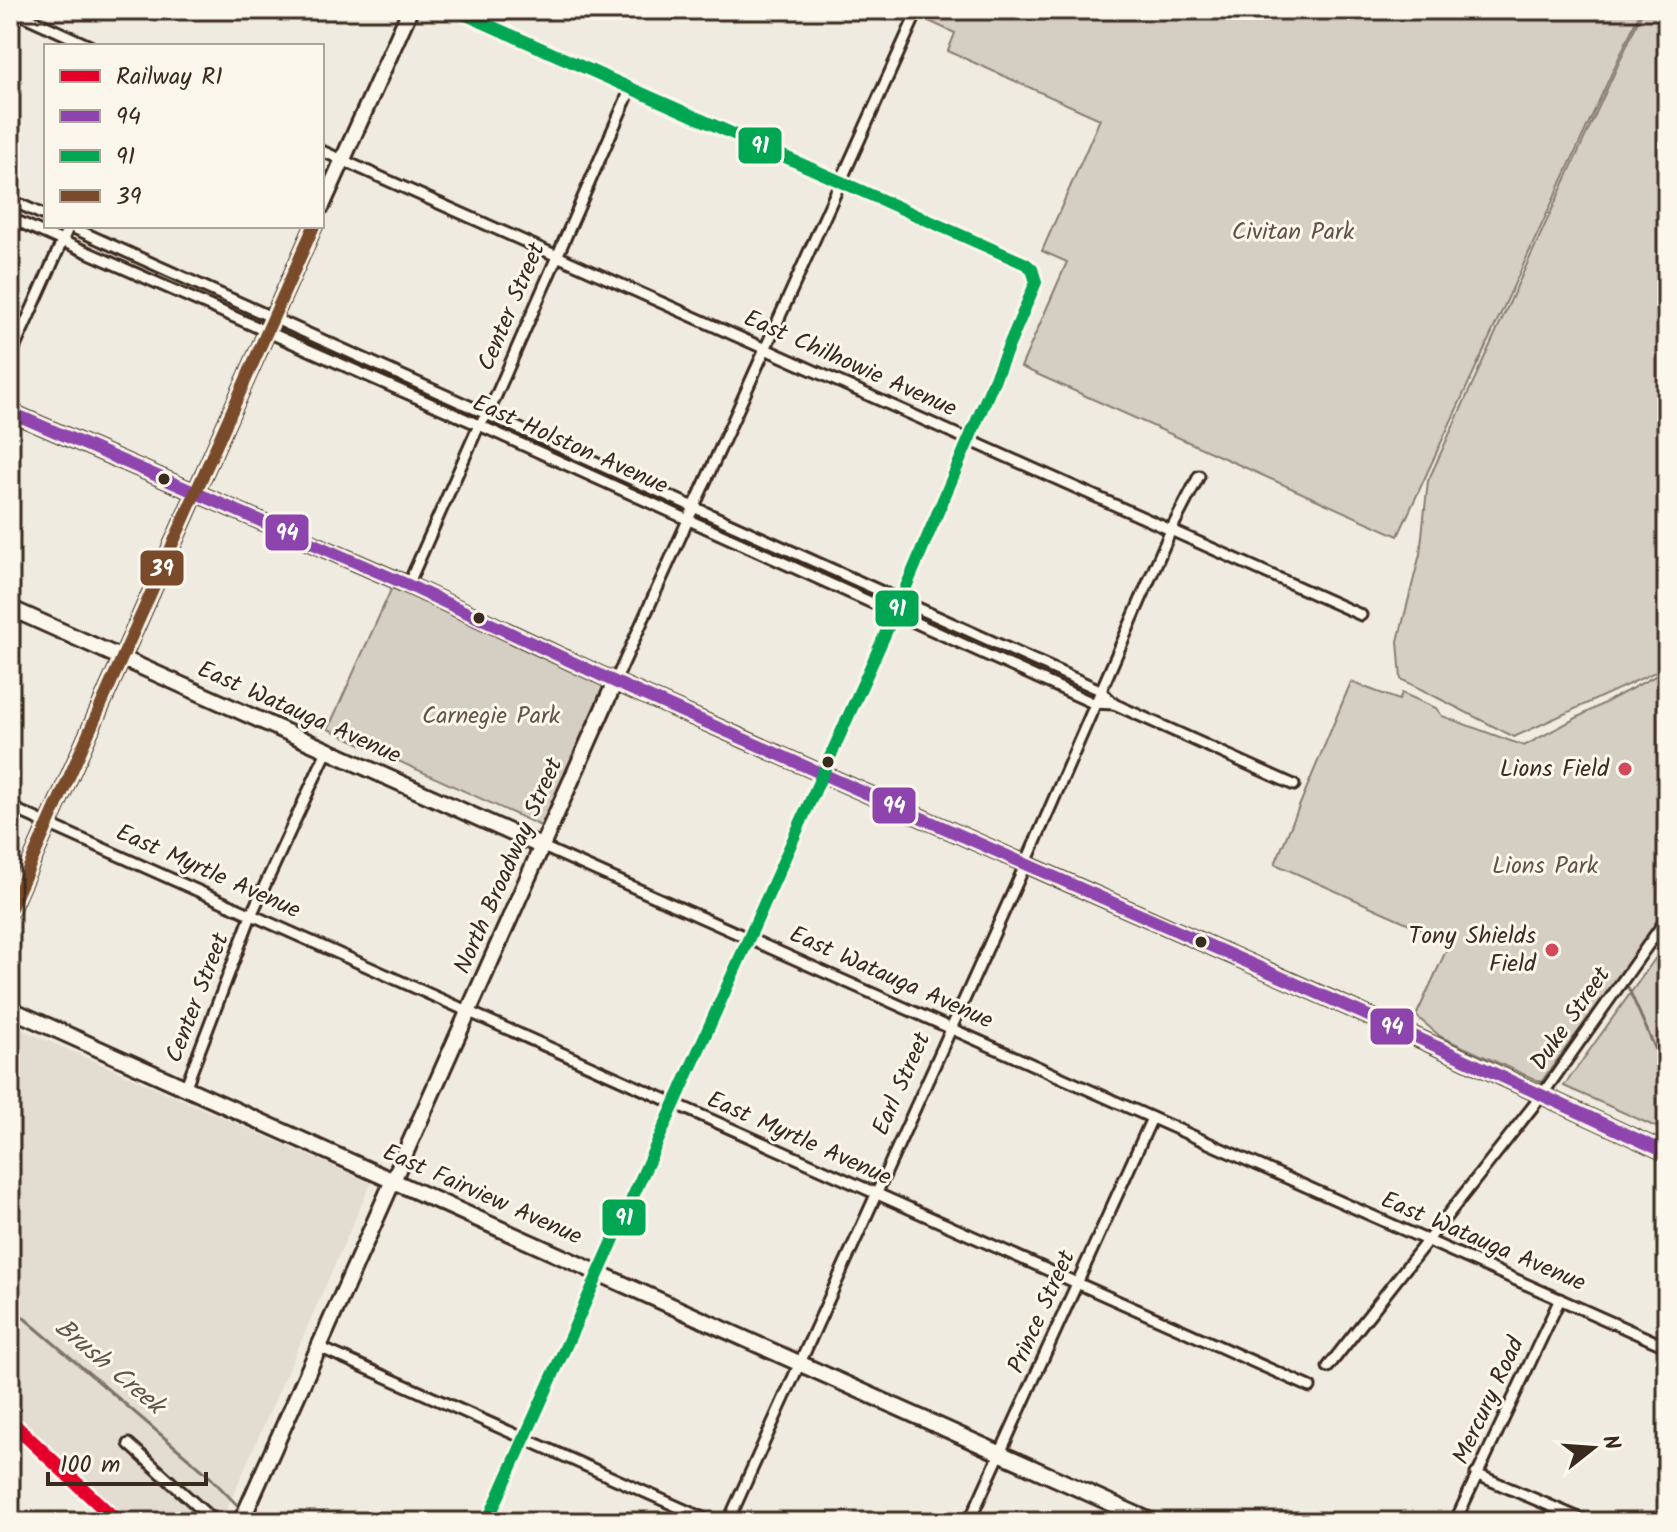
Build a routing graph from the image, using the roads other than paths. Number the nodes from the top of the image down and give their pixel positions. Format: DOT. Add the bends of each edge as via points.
graph roads {
  1 [pos="11,10"];
  2 [pos="410,10"];
  3 [pos="455,10"];
  4 [pos="913,11"];
  5 [pos="86,44"];
  6 [pos="631,88"];
  7 [pos="324,152"];
  8 [pos="342,160"];
  9 [pos="842,181"];
  10 [pos="10,200"];
  11 [pos="324,201"];
  12 [pos="44,215"];
  13 [pos="10,218"];
  14 [pos="68,228"];
  15 [pos="73,228"];
  16 [pos="313,228"];
  17 [pos="62,242"];
  18 [pos="557,256"];
  19 [pos="274,320"];
  20 [pos="268,334"];
  21 [pos="766,349"];
  22 [pos="10,358"];
  23 [pos="10,412"];
  24 [pos="488,414"];
  25 [pos="479,425"];
  26 [pos="971,438"];
  27 [pos="1199,476"];
  28 [pos="196,493"];
  29 [pos="694,508"];
  30 [pos="689,521"];
  31 [pos="1171,530"];
  32 [pos="408,585"];
  33 [pos="900,601"];
  34 [pos="10,608"];
  35 [pos="893,613"];
  36 [pos="1361,615"];
  37 [pos="124,659"];
  38 [pos="615,682"];
  39 [pos="1100,690"];
  40 [pos="1093,703"];
  41 [pos="1114,704"];
  42 [pos="328,749"];
  43 [pos="822,774"];
  44 [pos="1294,785"];
  45 [pos="10,807"];
  46 [pos="47,824"];
  47 [pos="543,847"];
  48 [pos="1026,863"];
  49 [pos="10,910"];
  50 [pos="252,913"];
  51 [pos="1667,918"];
  52 [pos="748,937"];
  53 [pos="10,1009"];
  54 [pos="468,1010"];
  55 [pos="949,1028"];
  56 [pos="186,1086"];
  57 [pos="1542,1095"];
  58 [pos="672,1105"];
  59 [pos="1152,1118"];
  60 [pos="1667,1153"];
  61 [pos="393,1179"];
  62 [pos="875,1195"];
  63 [pos="1425,1242"];
  64 [pos="600,1273"];
  65 [pos="1077,1281"];
  66 [pos="1560,1299"];
  67 [pos="319,1347"];
  68 [pos="1667,1347"];
  69 [pos="800,1364"];
  70 [pos="1328,1367"];
  71 [pos="1310,1387"];
  72 [pos="524,1439"];
  73 [pos="129,1444"];
  74 [pos="1001,1454"];
  75 [pos="1476,1474"];
  76 [pos="215,1522"];
  77 [pos="241,1522"];
  78 [pos="487,1522"];
  79 [pos="712,1522"];
  80 [pos="728,1522"];
  81 [pos="969,1522"];
  82 [pos="1153,1522"];
  83 [pos="1455,1522"];
  84 [pos="1588,1522"];
  1 -- 5 [label="street"];
  2 -- 8 [label="main road"];
  3 -- 6 [label="street"];
  4 -- 9 [label="street, North Broadway Street"];
  6 -- 9 [label="street"];
  6 -- 18 [label="street, Center Street"];
  7 -- 8 [label="street, East Chilhowie Avenue"];
  8 -- 11 [label="main road"];
  8 -- 18 [label="street, East Chilhowie Avenue"];
  9 -- 21 [label="street, North Broadway Street"];
  9 -- 26 [label="street" via="1032,269 1035,293"];
  10 -- 12 [label="street"];
  13 -- 17 [label="street, East Holston Avenue"];
  14 -- 17 [label="street"];
  15 -- 19 [label="street, East Holston Avenue"];
  16 -- 19 [label="main road"];
  17 -- 20 [label="street, East Holston Avenue"];
  17 -- 22 [label="street"];
  18 -- 21 [label="street, East Chilhowie Avenue"];
  18 -- 24 [label="street, Center Street"];
  19 -- 20 [label="main road"];
  19 -- 24 [label="street, East Holston Avenue"];
  20 -- 25 [label="street, East Holston Avenue"];
  20 -- 28 [label="main road"];
  21 -- 26 [label="street, East Chilhowie Avenue"];
  21 -- 29 [label="street, North Broadway Street"];
  23 -- 28 [label="main road"];
  24 -- 25 [label="street, Center Street"];
  24 -- 29 [label="street, East Holston Avenue"];
  25 -- 30 [label="street, East Holston Avenue"];
  25 -- 32 [label="street, Center Street"];
  26 -- 31 [label="street, East Chilhowie Avenue"];
  26 -- 33 [label="street"];
  27 -- 31 [label="street, Earl Street"];
  28 -- 32 [label="main road"];
  28 -- 37 [label="main road"];
  29 -- 30 [label="street, North Broadway Street"];
  29 -- 33 [label="street, East Holston Avenue"];
  30 -- 35 [label="street, East Holston Avenue"];
  30 -- 38 [label="street, North Broadway Street"];
  31 -- 36 [label="street, East Chilhowie Avenue"];
  31 -- 39 [label="street, Earl Street"];
  32 -- 38 [label="main road"];
  33 -- 35 [label="street"];
  33 -- 39 [label="street, East Holston Avenue"];
  34 -- 37 [label="main road, East Watauga Avenue"];
  35 -- 40 [label="street, East Holston Avenue"];
  35 -- 43 [label="street"];
  37 -- 42 [label="main road, East Watauga Avenue"];
  37 -- 46 [label="main road"];
  38 -- 43 [label="main road"];
  38 -- 47 [label="main road, North Broadway Street"];
  39 -- 40 [label="street, Earl Street"];
  39 -- 41 [label="street, East Holston Avenue"];
  40 -- 41 [label="street, East Holston Avenue"];
  40 -- 48 [label="street, Earl Street"];
  41 -- 44 [label="street, East Holston Avenue"];
  42 -- 47 [label="main road, East Watauga Avenue"];
  42 -- 50 [label="street, Center Street"];
  43 -- 48 [label="main road"];
  43 -- 52 [label="street"];
  45 -- 46 [label="street, East Myrtle Avenue"];
  46 -- 49 [label="main road"];
  46 -- 50 [label="street, East Myrtle Avenue"];
  47 -- 52 [label="street, East Watauga Avenue"];
  47 -- 54 [label="main road, North Broadway Street"];
  48 -- 55 [label="street, Earl Street"];
  48 -- 57 [label="main road"];
  50 -- 54 [label="street, East Myrtle Avenue"];
  50 -- 56 [label="street, Center Street"];
  51 -- 57 [label="street, Duke Street"];
  52 -- 55 [label="street, East Watauga Avenue"];
  52 -- 58 [label="street"];
  53 -- 56 [label="main road, East Fairview Avenue"];
  54 -- 58 [label="street, East Myrtle Avenue"];
  54 -- 61 [label="main road, North Broadway Street"];
  55 -- 59 [label="street, East Watauga Avenue"];
  55 -- 62 [label="street, Earl Street"];
  56 -- 61 [label="main road, East Fairview Avenue"];
  57 -- 60 [label="main road"];
  57 -- 63 [label="street, Duke Street"];
  58 -- 62 [label="street, East Myrtle Avenue"];
  58 -- 64 [label="street"];
  59 -- 63 [label="street, East Watauga Avenue"];
  59 -- 65 [label="street, Prince Street"];
  61 -- 64 [label="main road, East Fairview Avenue"];
  61 -- 67 [label="main road, North Broadway Street"];
  62 -- 65 [label="street, East Myrtle Avenue"];
  62 -- 69 [label="street, Earl Street"];
  63 -- 66 [label="street, East Watauga Avenue"];
  63 -- 70 [label="street, Duke Street"];
  64 -- 69 [label="main road, East Fairview Avenue"];
  64 -- 72 [label="street"];
  65 -- 71 [label="street, East Myrtle Avenue"];
  65 -- 74 [label="street, Prince Street"];
  66 -- 68 [label="street, East Watauga Avenue"];
  66 -- 75 [label="street, Mercury Road"];
  67 -- 72 [label="street"];
  67 -- 77 [label="main road, North Broadway Street"];
  69 -- 74 [label="main road, East Fairview Avenue"];
  69 -- 80 [label="street, Earl Street"];
  72 -- 78 [label="street"];
  72 -- 79 [label="street"];
  73 -- 76 [label="street"];
  74 -- 81 [label="street, Prince Street"];
  74 -- 82 [label="main road, East Fairview Avenue"];
  75 -- 83 [label="street, Mercury Road"];
  75 -- 84 [label="street"];
}
